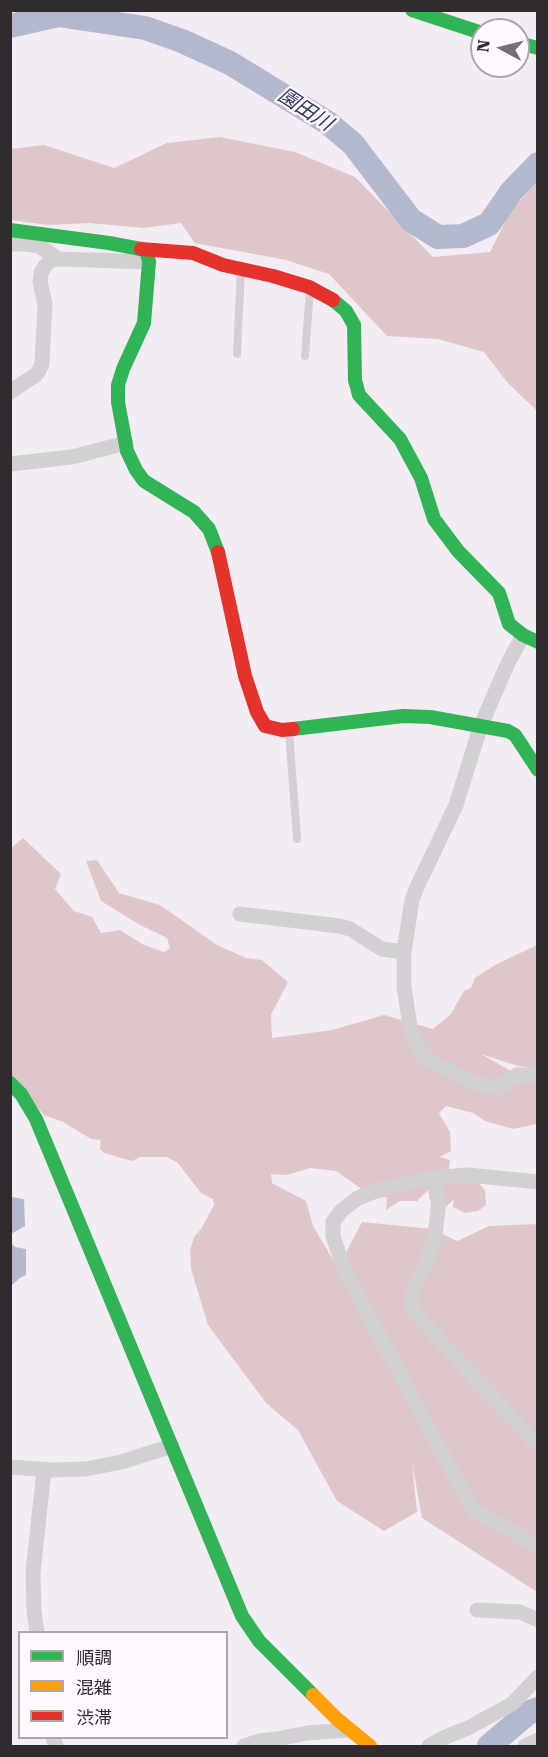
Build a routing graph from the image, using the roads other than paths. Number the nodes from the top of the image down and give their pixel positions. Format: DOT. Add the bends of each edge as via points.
graph roads {
  1 [pos="412,10"];
  2 [pos="470,29"];
  3 [pos="10,230"];
  4 [pos="10,244"];
  5 [pos="145,256"];
  6 [pos="58,259"];
  7 [pos="241,269"];
  8 [pos="310,288"];
  9 [pos="237,354"];
  10 [pos="305,356"];
  11 [pos="10,392"];
  12 [pos="126,443"];
  13 [pos="10,465"];
  14 [pos="523,635"];
  15 [pos="537,642"];
  16 [pos="481,725"];
  17 [pos="289,729"];
  18 [pos="537,770"];
  19 [pos="297,839"];
  20 [pos="240,914"];
  21 [pos="404,952"];
  22 [pos="537,1075"];
  23 [pos="10,1083"];
  24 [pos="432,1178"];
  25 [pos="537,1182"];
  26 [pos="537,1443"];
  27 [pos="172,1446"];
  28 [pos="10,1467"];
  29 [pos="39,1470"];
  30 [pos="537,1546"];
  31 [pos="477,1610"];
  32 [pos="537,1620"];
  33 [pos="37,1631"];
  34 [pos="537,1677"];
  35 [pos="348,1730"];
  36 [pos="537,1740"];
  37 [pos="244,1746"];
  38 [pos="370,1746"];
  39 [pos="429,1746"];
  40 [pos="525,1746"];
  1 -- 2 [label="street"];
  3 -- 5 [label="street" via="50,234"];
  4 -- 6 [label="street" via="39,246"];
  5 -- 6 [label="street"];
  5 -- 7 [label="street" via="193,253"];
  5 -- 12 [label="street" via="144,323 118,385"];
  6 -- 11 [label="street" via="48,263 41,273 45,304 41,367"];
  7 -- 8 [label="street"];
  7 -- 9 [label="lane"];
  8 -- 10 [label="lane"];
  8 -- 14 [label="street" via="338,304 352,319 359,395 400,440 421,478 434,519 458,552 499,593 509,624"];
  12 -- 13 [label="street" via="72,457"];
  12 -- 17 [label="street" via="132,463 144,481 194,512 209,529 219,553 243,669 257,712 265,726"];
  14 -- 15 [label="street"];
  14 -- 16 [label="street"];
  16 -- 17 [label="street" via="417,715"];
  16 -- 18 [label="street" via="515,735"];
  16 -- 21 [label="street" via="456,805 417,887"];
  17 -- 19 [label="lane"];
  20 -- 21 [label="street" via="339,926 382,949"];
  21 -- 22 [label="street" via="406,1008 422,1057 476,1084 500,1087 517,1075"];
  23 -- 27 [label="street" via="36,1119"];
  24 -- 25 [label="street" via="468,1175"];
  24 -- 26 [label="street" via="439,1198 435,1238 413,1289 413,1311"];
  24 -- 30 [label="street" via="358,1198 333,1222 333,1236 344,1269 466,1498 475,1511"];
  27 -- 29 [label="street" via="100,1467"];
  27 -- 35 [label="street" via="250,1630"];
  28 -- 29 [label="street"];
  29 -- 33 [label="street" via="33,1573"];
  31 -- 32 [label="street" via="520,1612"];
  34 -- 39 [label="street" via="512,1704"];
  35 -- 37 [label="street" via="259,1740"];
  35 -- 38 [label="street"];
  36 -- 40 [label="street"];
}
